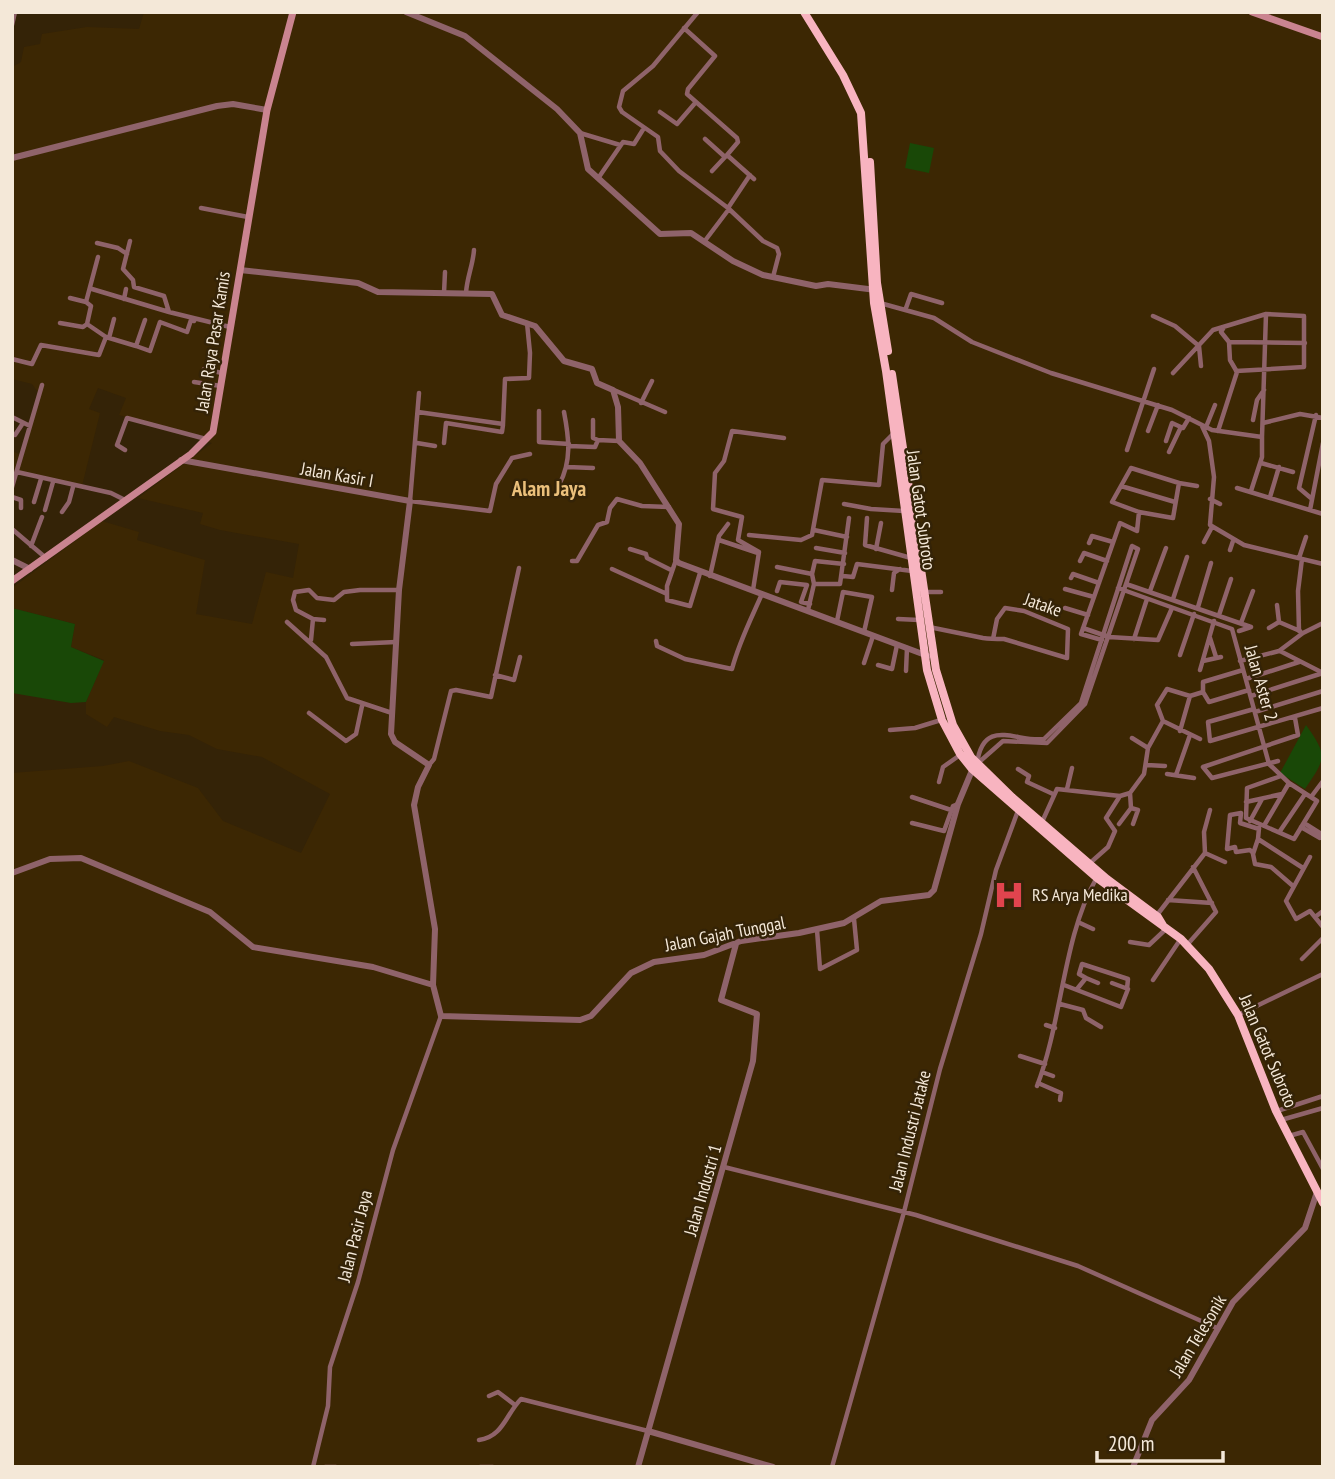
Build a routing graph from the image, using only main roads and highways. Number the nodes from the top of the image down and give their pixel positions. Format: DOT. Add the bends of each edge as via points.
graph roads {
  1 [pos="293,12"];
  2 [pos="804,12"];
  3 [pos="810,12"];
  4 [pos="1252,12"];
  5 [pos="821,36"];
  6 [pos="1323,37"];
  7 [pos="897,428"];
  8 [pos="12,581"];
  9 [pos="923,625"];
  10 [pos="930,657"];
  11 [pos="975,766"];
  12 [pos="1019,808"];
  13 [pos="1039,827"];
  14 [pos="1165,927"];
  15 [pos="1318,1187"];
  16 [pos="1323,1203"];
  1 -- 8 [label="main road, Jalan Raya Pasar Kamis" via="270,92 215,428 208,440"];
  2 -- 5 [label="highway, Jalan Gatot Subroto"];
  3 -- 5 [label="highway, Jalan Gatot Subroto"];
  4 -- 6 [label="main road"];
  5 -- 7 [label="highway, Jalan Gatot Subroto" via="855,96 865,131 865,196 875,290"];
  7 -- 9 [label="highway, Jalan Gatot Subroto"];
  7 -- 9 [label="highway, Jalan Gatot Subroto" via="924,592"];
  9 -- 10 [label="highway, Jalan Gatot Subroto"];
  10 -- 11 [label="highway, Jalan Gatot Subroto" via="948,715"];
  10 -- 11 [label="highway, Jalan Gatot Subroto" via="942,720 960,754"];
  11 -- 12 [label="highway, Jalan Gatot Subroto"];
  11 -- 12 [label="highway, Jalan Gatot Subroto"];
  12 -- 13 [label="highway, Jalan Gatot Subroto"];
  13 -- 14 [label="highway, Jalan Gatot Subroto" via="1097,878"];
  13 -- 14 [label="highway, Jalan Gatot Subroto"];
  14 -- 15 [label="highway, Jalan Gatot Subroto" via="1217,979 1238,1015 1280,1121"];
  15 -- 16 [label="highway, Jalan Gatot Subroto"];
}
